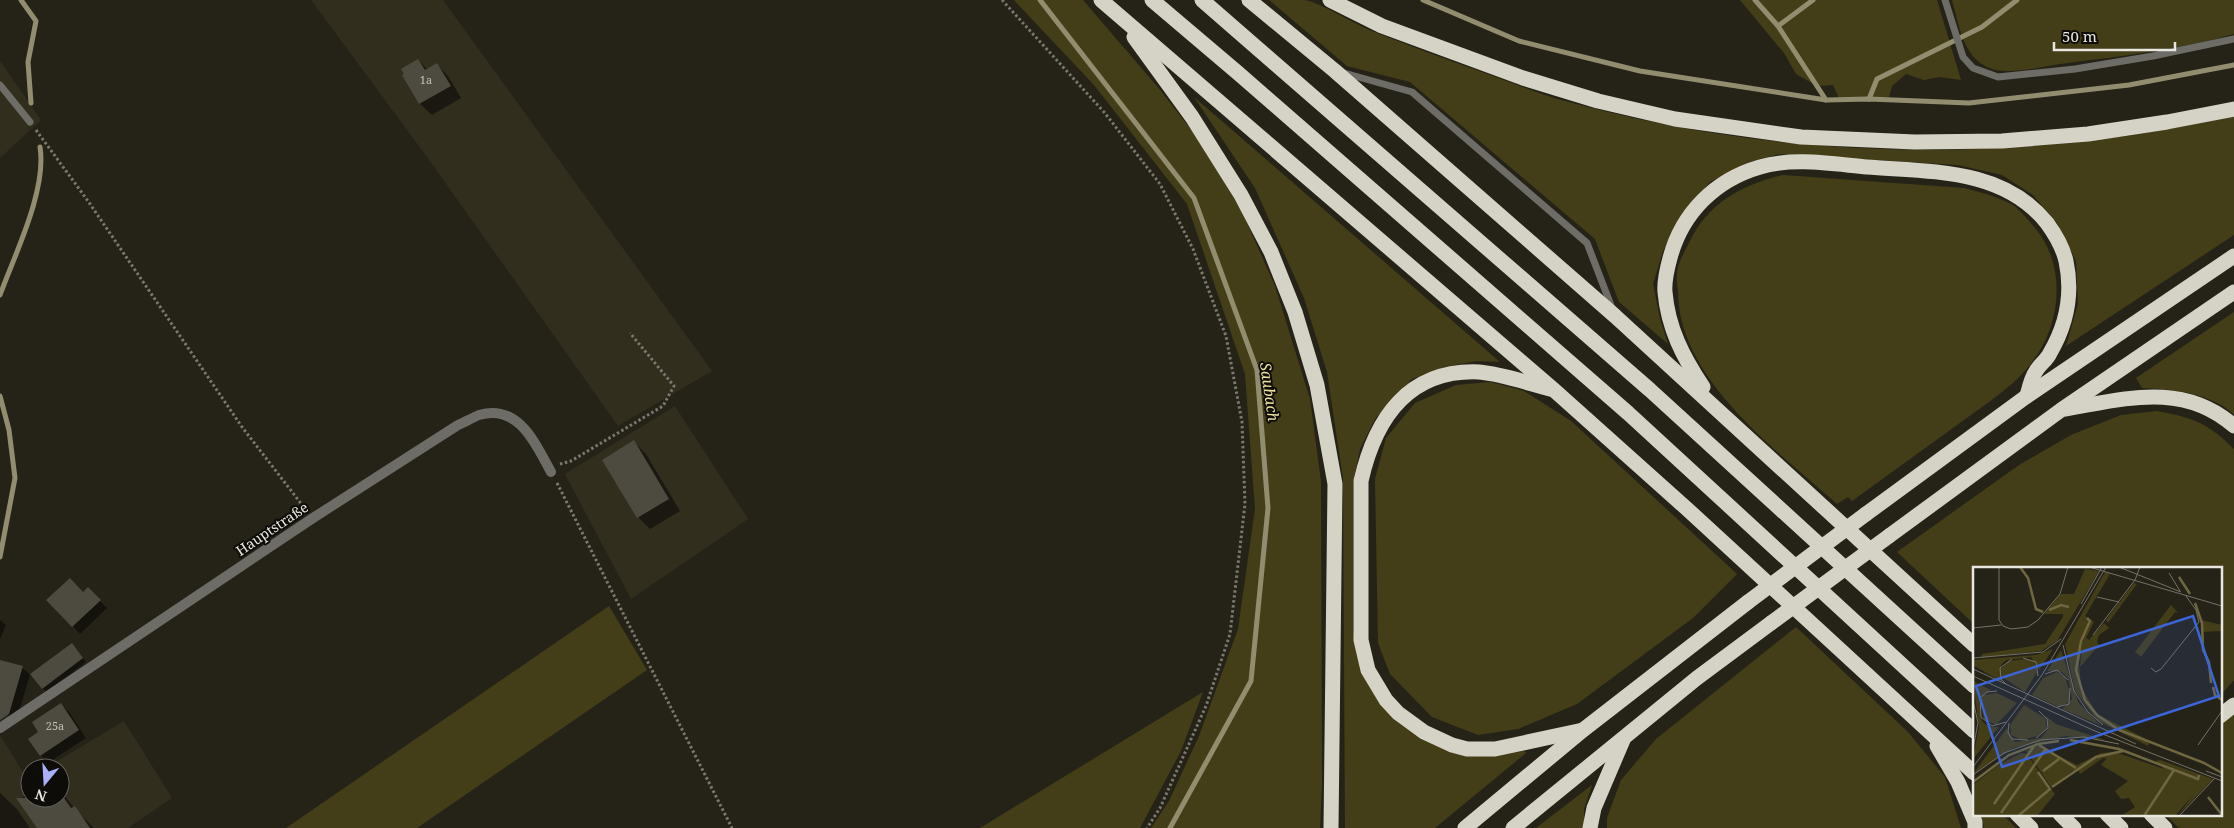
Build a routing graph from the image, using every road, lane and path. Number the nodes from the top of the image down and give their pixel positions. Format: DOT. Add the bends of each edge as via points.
graph roads {
  1 [pos="1002,0"];
  2 [pos="1101,0"];
  3 [pos="1152,0"];
  4 [pos="1202,0"];
  5 [pos="1249,0"];
  6 [pos="1330,0"];
  7 [pos="1945,0"];
  8 [pos="1118,16"];
  9 [pos="2234,39"];
  10 [pos="1335,71"];
  11 [pos="0,85"];
  12 [pos="2234,108"];
  13 [pos="30,122"];
  14 [pos="2234,256"];
  15 [pos="2234,292"];
  16 [pos="1615,316"];
  17 [pos="630,333"];
  18 [pos="1554,390"];
  19 [pos="2027,396"];
  20 [pos="1716,407"];
  21 [pos="2061,410"];
  22 [pos="2234,426"];
  23 [pos="542,456"];
  24 [pos="551,472"];
  25 [pos="312,518"];
  26 [pos="1973,644"];
  27 [pos="1973,685"];
  28 [pos="2234,705"];
  29 [pos="2222,714"];
  30 [pos="0,728"];
  31 [pos="1583,730"];
  32 [pos="1973,731"];
  33 [pos="1930,734"];
  34 [pos="1624,737"];
  35 [pos="1973,772"];
  36 [pos="2019,816"];
  37 [pos="2062,816"];
  38 [pos="2109,816"];
  39 [pos="2153,816"];
  40 [pos="732,828"];
  41 [pos="1147,828"];
  42 [pos="1331,828"];
  43 [pos="1465,828"];
  44 [pos="1513,828"];
  45 [pos="1590,828"];
  46 [pos="1975,828"];
  47 [pos="2032,828"];
  48 [pos="2074,828"];
  49 [pos="2121,828"];
  50 [pos="2165,828"];
  1 -- 41 [label="path" via="1104,112 1160,184 1193,249 1226,336 1242,422 1245,504 1230,634 1206,706 1160,808"];
  2 -- 8 [label="highway"];
  3 -- 32 [label="highway" via="1628,413"];
  4 -- 27 [label="highway" via="1650,390"];
  5 -- 10 [label="highway"];
  6 -- 12 [label="highway" via="1382,26 1523,78 1598,101 1675,119 1802,137 1915,142 2002,141 2088,134"];
  7 -- 9 [label="lane" via="1963,57 1973,68 1998,76 2085,67"];
  8 -- 18 [label="highway"];
  8 -- 42 [label="highway" via="1192,116 1241,194 1271,252 1292,303 1317,385 1335,484"];
  10 -- 16 [label="highway"];
  10 -- 16 [label="lane" via="1412,92 1587,242"];
  11 -- 13 [label="lane"];
  13 -- 25 [label="path" via="88,201 242,427"];
  14 -- 19 [label="highway"];
  15 -- 21 [label="highway"];
  16 -- 20 [label="highway"];
  17 -- 23 [label="path" via="674,386 663,406 571,461 556,464"];
  18 -- 31 [label="highway" via="1479,372 1455,374 1419,385 1390,410 1374,436 1360,481 1361,640 1368,670 1386,700 1410,723 1452,745 1467,749 1495,749"];
  18 -- 33 [label="highway"];
  19 -- 20 [label="highway" via="2035,372 2058,338 2069,300 2066,259 2051,228 2038,212 2022,198 1974,177 1790,163 1743,172 1714,190 1682,225 1671,254 1664,290 1671,327 1679,349"];
  19 -- 31 [label="highway, bridge" via="1748,602"];
  20 -- 26 [label="highway"];
  21 -- 22 [label="highway" via="2146,396 2173,398 2205,407"];
  21 -- 34 [label="highway, bridge" via="1697,678"];
  23 -- 24 [label="street, Hauptstraße"];
  23 -- 25 [label="street, Hauptstraße" via="527,430 515,419 504,414 479,415 458,425"];
  24 -- 40 [label="path"];
  25 -- 30 [label="street, Hauptstraße"];
  28 -- 29 [label="highway"];
  31 -- 43 [label="highway"];
  33 -- 35 [label="highway"];
  33 -- 46 [label="highway" via="1958,782"];
  34 -- 44 [label="highway"];
  34 -- 45 [label="highway" via="1594,808"];
  36 -- 47 [label="highway"];
  37 -- 48 [label="highway"];
  38 -- 49 [label="highway"];
  39 -- 50 [label="highway"];
}
